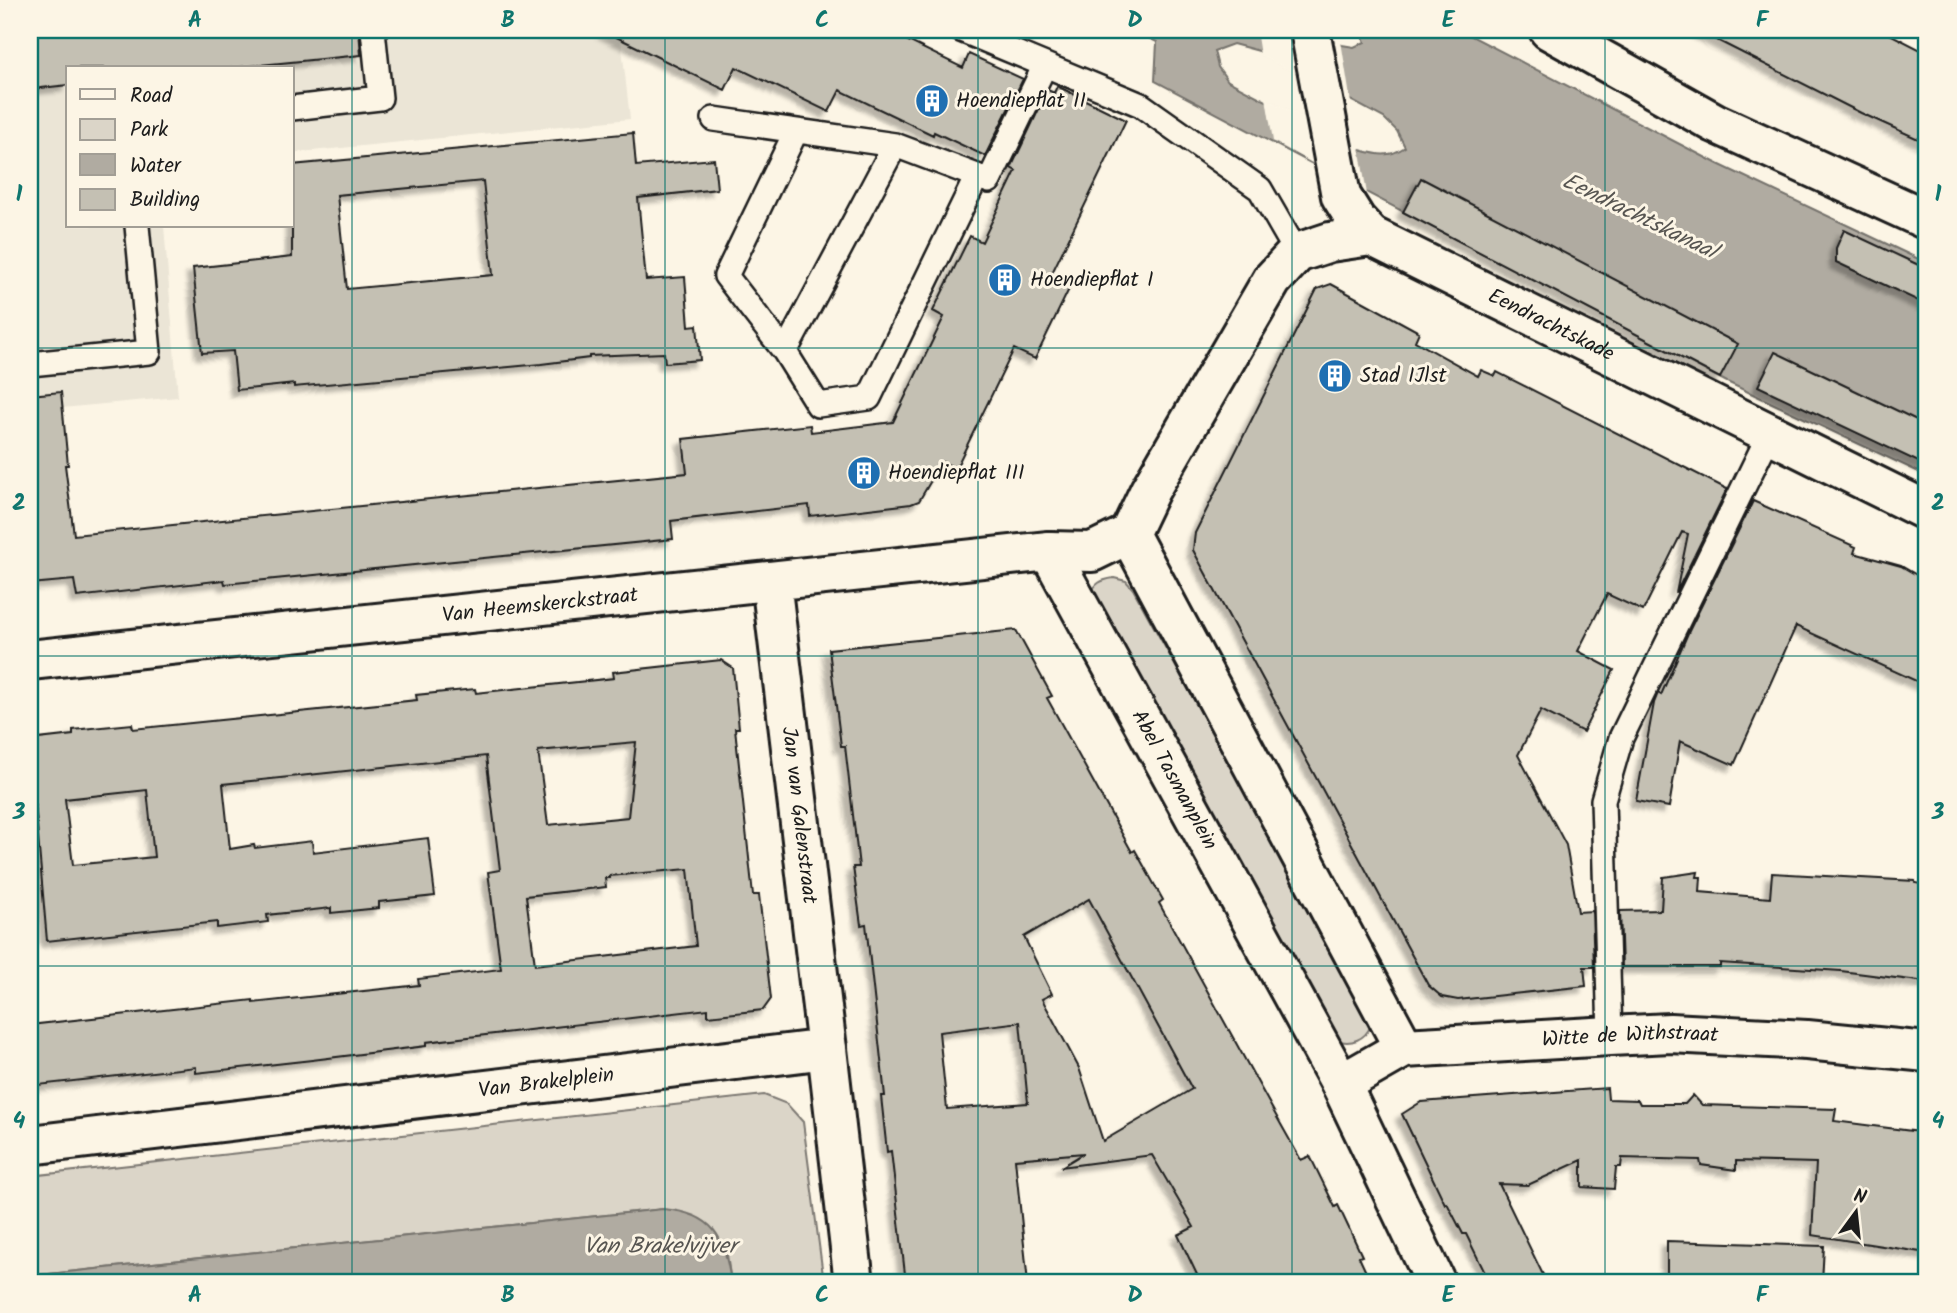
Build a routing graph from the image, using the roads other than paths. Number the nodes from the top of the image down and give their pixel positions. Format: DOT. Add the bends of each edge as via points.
graph roads {
  1 [pos="373,30"];
  2 [pos="961,30"];
  3 [pos="1310,30"];
  4 [pos="1549,30"];
  5 [pos="1045,65"];
  6 [pos="294,108"];
  7 [pos="714,119"];
  8 [pos="796,131"];
  9 [pos="895,145"];
  10 [pos="976,176"];
  11 [pos="1927,220"];
  12 [pos="137,228"];
  13 [pos="1371,236"];
  14 [pos="1297,253"];
  15 [pos="785,352"];
  16 [pos="30,363"];
  17 [pos="1770,433"];
  18 [pos="1927,511"];
  19 [pos="1129,534"];
  20 [pos="1049,551"];
  21 [pos="771,581"];
  22 [pos="30,660"];
  23 [pos="1610,1036"];
  24 [pos="1404,1048"];
  25 [pos="827,1049"];
  26 [pos="1927,1052"];
  27 [pos="1341,1084"];
  28 [pos="30,1145"];
  29 [pos="854,1283"];
  30 [pos="1436,1283"];
  1 -- 6 [label="lane" via="380,97"];
  2 -- 5 [label="lane"];
  3 -- 13 [label="street, Eendrachtskade" via="1335,176 1346,206"];
  4 -- 11 [label="street" via="1715,123"];
  5 -- 10 [label="lane" via="989,181"];
  5 -- 14 [label="lane" via="1141,105 1260,189"];
  7 -- 8 [label="lane"];
  8 -- 9 [label="lane"];
  8 -- 15 [label="lane" via="726,276"];
  9 -- 10 [label="lane"];
  9 -- 15 [label="lane"];
  10 -- 15 [label="lane" via="869,398 818,405"];
  12 -- 16 [label="lane" via="149,352"];
  13 -- 14 [label="street"];
  13 -- 17 [label="street, Eendrachtskade"];
  14 -- 19 [label="street" via="1272,280"];
  17 -- 18 [label="street, Eendrachtskade"];
  17 -- 23 [label="lane" via="1621,738 1603,800"];
  19 -- 20 [label="street" via="1092,552"];
  19 -- 24 [label="street"];
  20 -- 21 [label="street, Van Heemskerckstraat"];
  20 -- 27 [label="street, Abel Tasmanplein"];
  21 -- 22 [label="street, Van Heemskerckstraat"];
  21 -- 25 [label="street, Jan van Galenstraat"];
  23 -- 24 [label="street, Witte de Withstraat"];
  23 -- 26 [label="street, Witte de Withstraat" via="1670,1033 1794,1039"];
  24 -- 27 [label="street, Witte de Withstraat"];
  25 -- 28 [label="street, Van Brakelplein"];
  25 -- 29 [label="street"];
  27 -- 30 [label="street, Abel Tasmanplein"];
}
